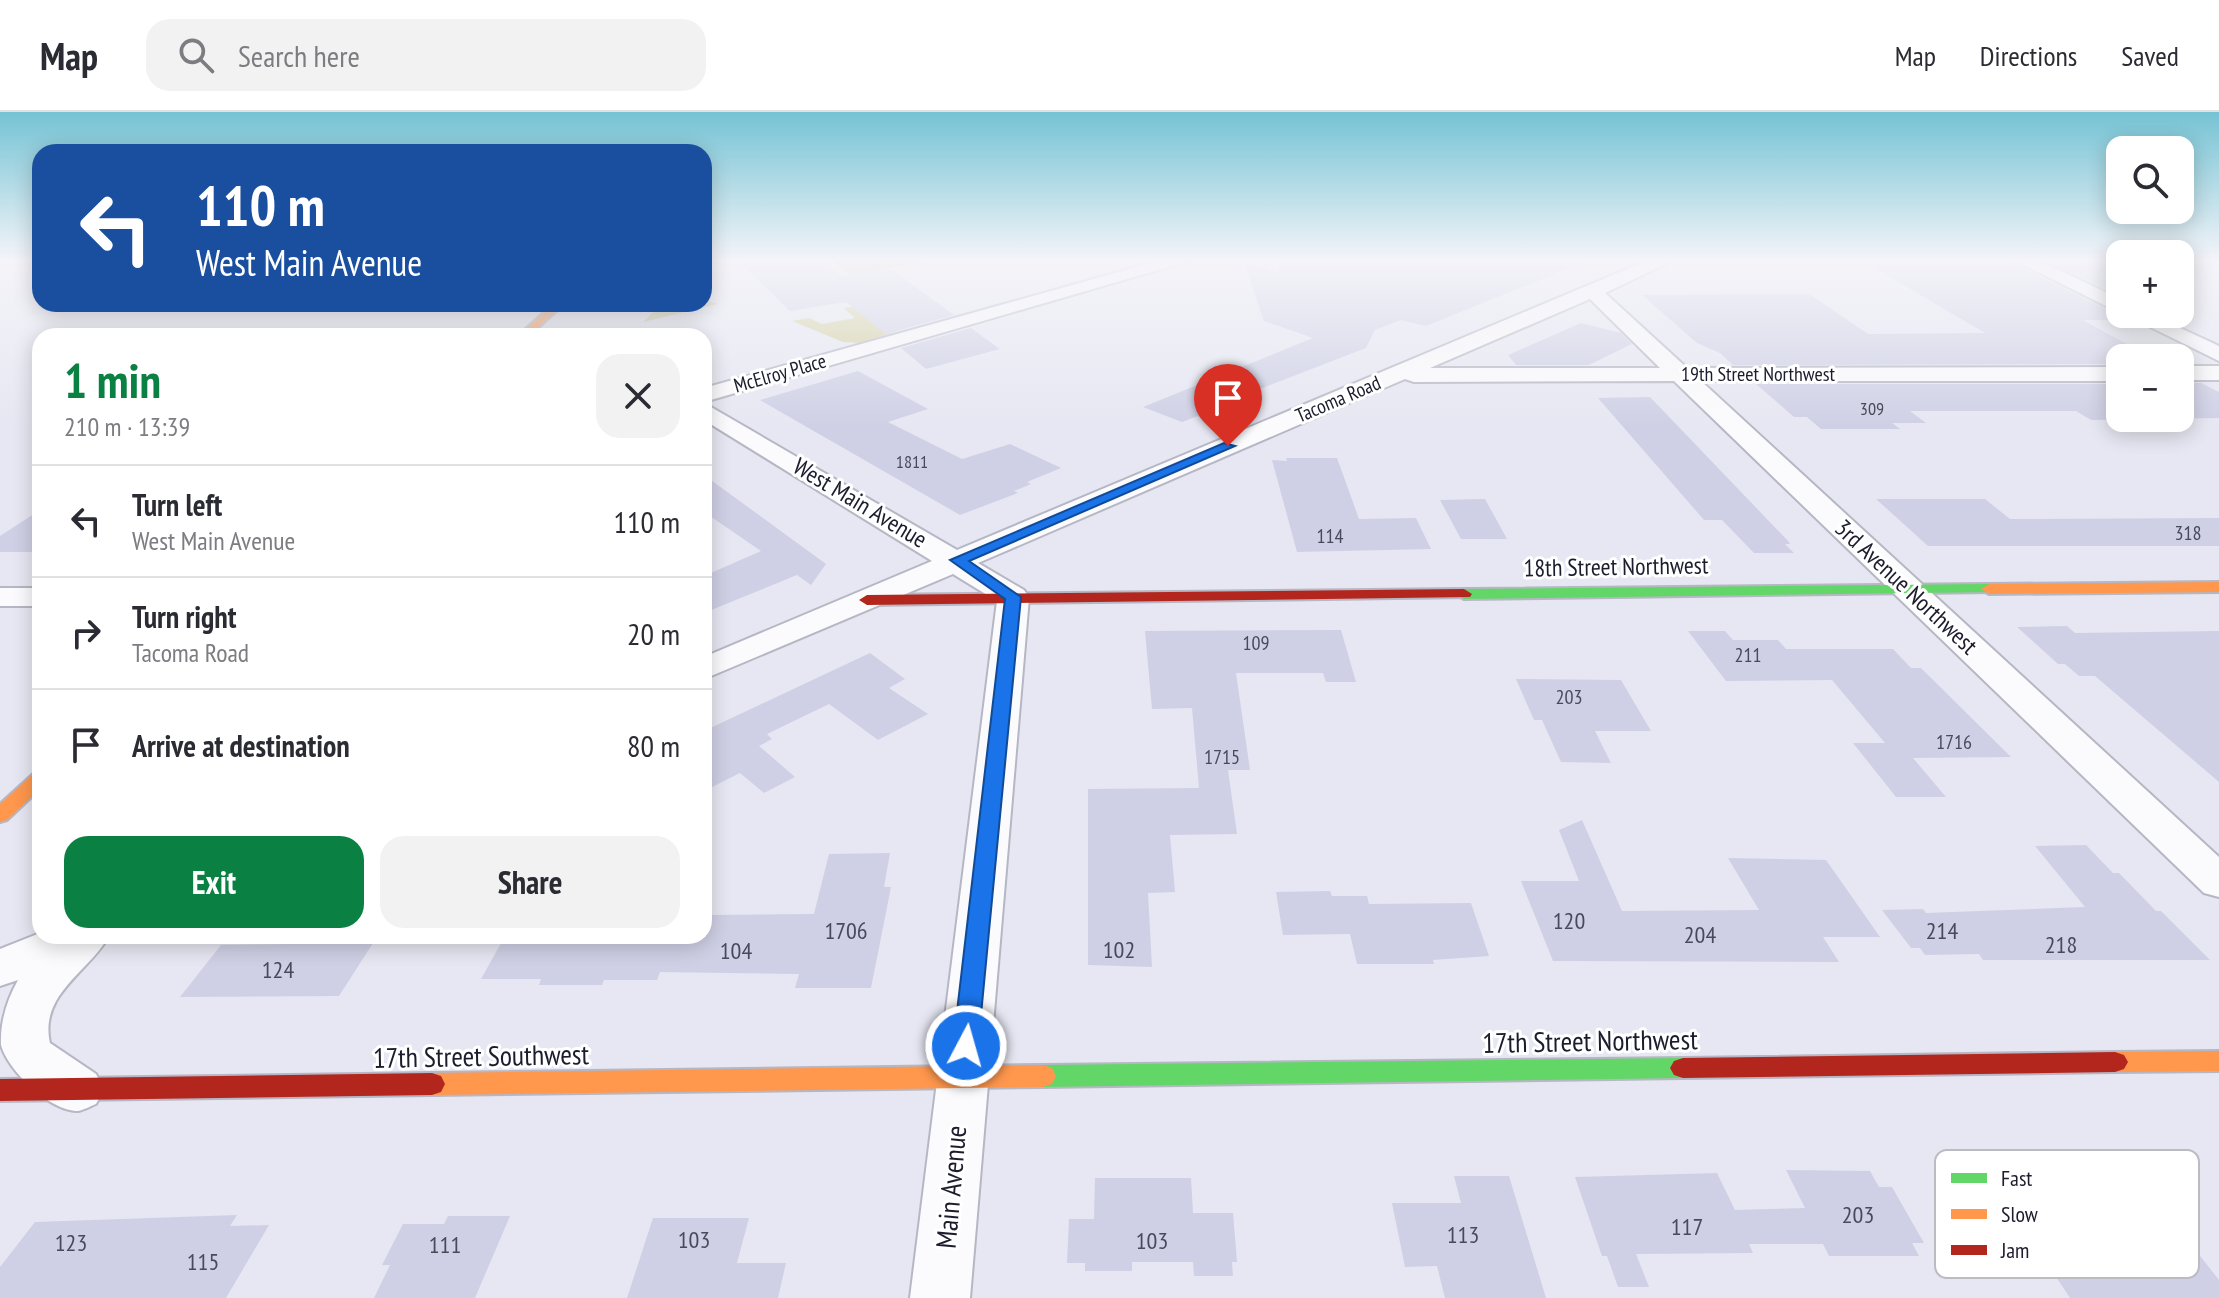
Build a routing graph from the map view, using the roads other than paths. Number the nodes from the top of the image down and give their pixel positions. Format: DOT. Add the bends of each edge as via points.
graph roads {
  1 [pos="983,316"];
  2 [pos="1535,316"];
  3 [pos="1619,316"];
  4 [pos="2164,328"];
  5 [pos="2219,354"];
  6 [pos="2194,373"];
  7 [pos="2219,373"];
  8 [pos="2106,374"];
  9 [pos="1396,375"];
  10 [pos="1683,375"];
  11 [pos="712,393"];
  12 [pos="712,415"];
  13 [pos="957,560"];
  14 [pos="1907,587"];
  15 [pos="2219,587"];
  16 [pos="0,597"];
  17 [pos="32,597"];
  18 [pos="1013,597"];
  19 [pos="867,600"];
  20 [pos="712,666"];
  21 [pos="32,785"];
  22 [pos="0,815"];
  23 [pos="2219,882"];
  24 [pos="58,944"];
  25 [pos="78,944"];
  26 [pos="0,968"];
  27 [pos="2219,1061"];
  28 [pos="962,1076"];
  29 [pos="0,1090"];
  30 [pos="80,1090"];
  31 [pos="940,1298"];
  1 -- 11 [label="street, McElroy Place"];
  2 -- 9 [label="street, Tacoma Road"];
  3 -- 10 [label="street, 3rd Avenue Northwest"];
  4 -- 5 [label="street"];
  6 -- 7 [label="street"];
  8 -- 10 [label="street, 19th Street Northwest"];
  9 -- 10 [label="street, 19th Street Northwest"];
  9 -- 13 [label="street, Tacoma Road"];
  10 -- 14 [label="street, 3rd Avenue Northwest"];
  12 -- 13 [label="street, West Main Avenue"];
  13 -- 18 [label="street, West Main Avenue"];
  13 -- 19 [label="street, Tacoma Road"];
  14 -- 15 [label="street, 18th Street Northwest"];
  14 -- 18 [label="street, 18th Street Northwest"];
  14 -- 23 [label="street, 3rd Avenue Northwest"];
  16 -- 17 [label="street"];
  18 -- 19 [label="street, 18th Street Northwest"];
  18 -- 28 [label="street"];
  19 -- 20 [label="street, Tacoma Road"];
  21 -- 22 [label="street"];
  24 -- 26 [label="street"];
  25 -- 30 [label="street" via="37,984 21,1023 30,1057"];
  27 -- 28 [label="street, 17th Street Northwest"];
  28 -- 30 [label="street, 17th Street Southwest"];
  28 -- 31 [label="street, Main Avenue"];
  29 -- 30 [label="street, 17th Street Southwest"];
}
